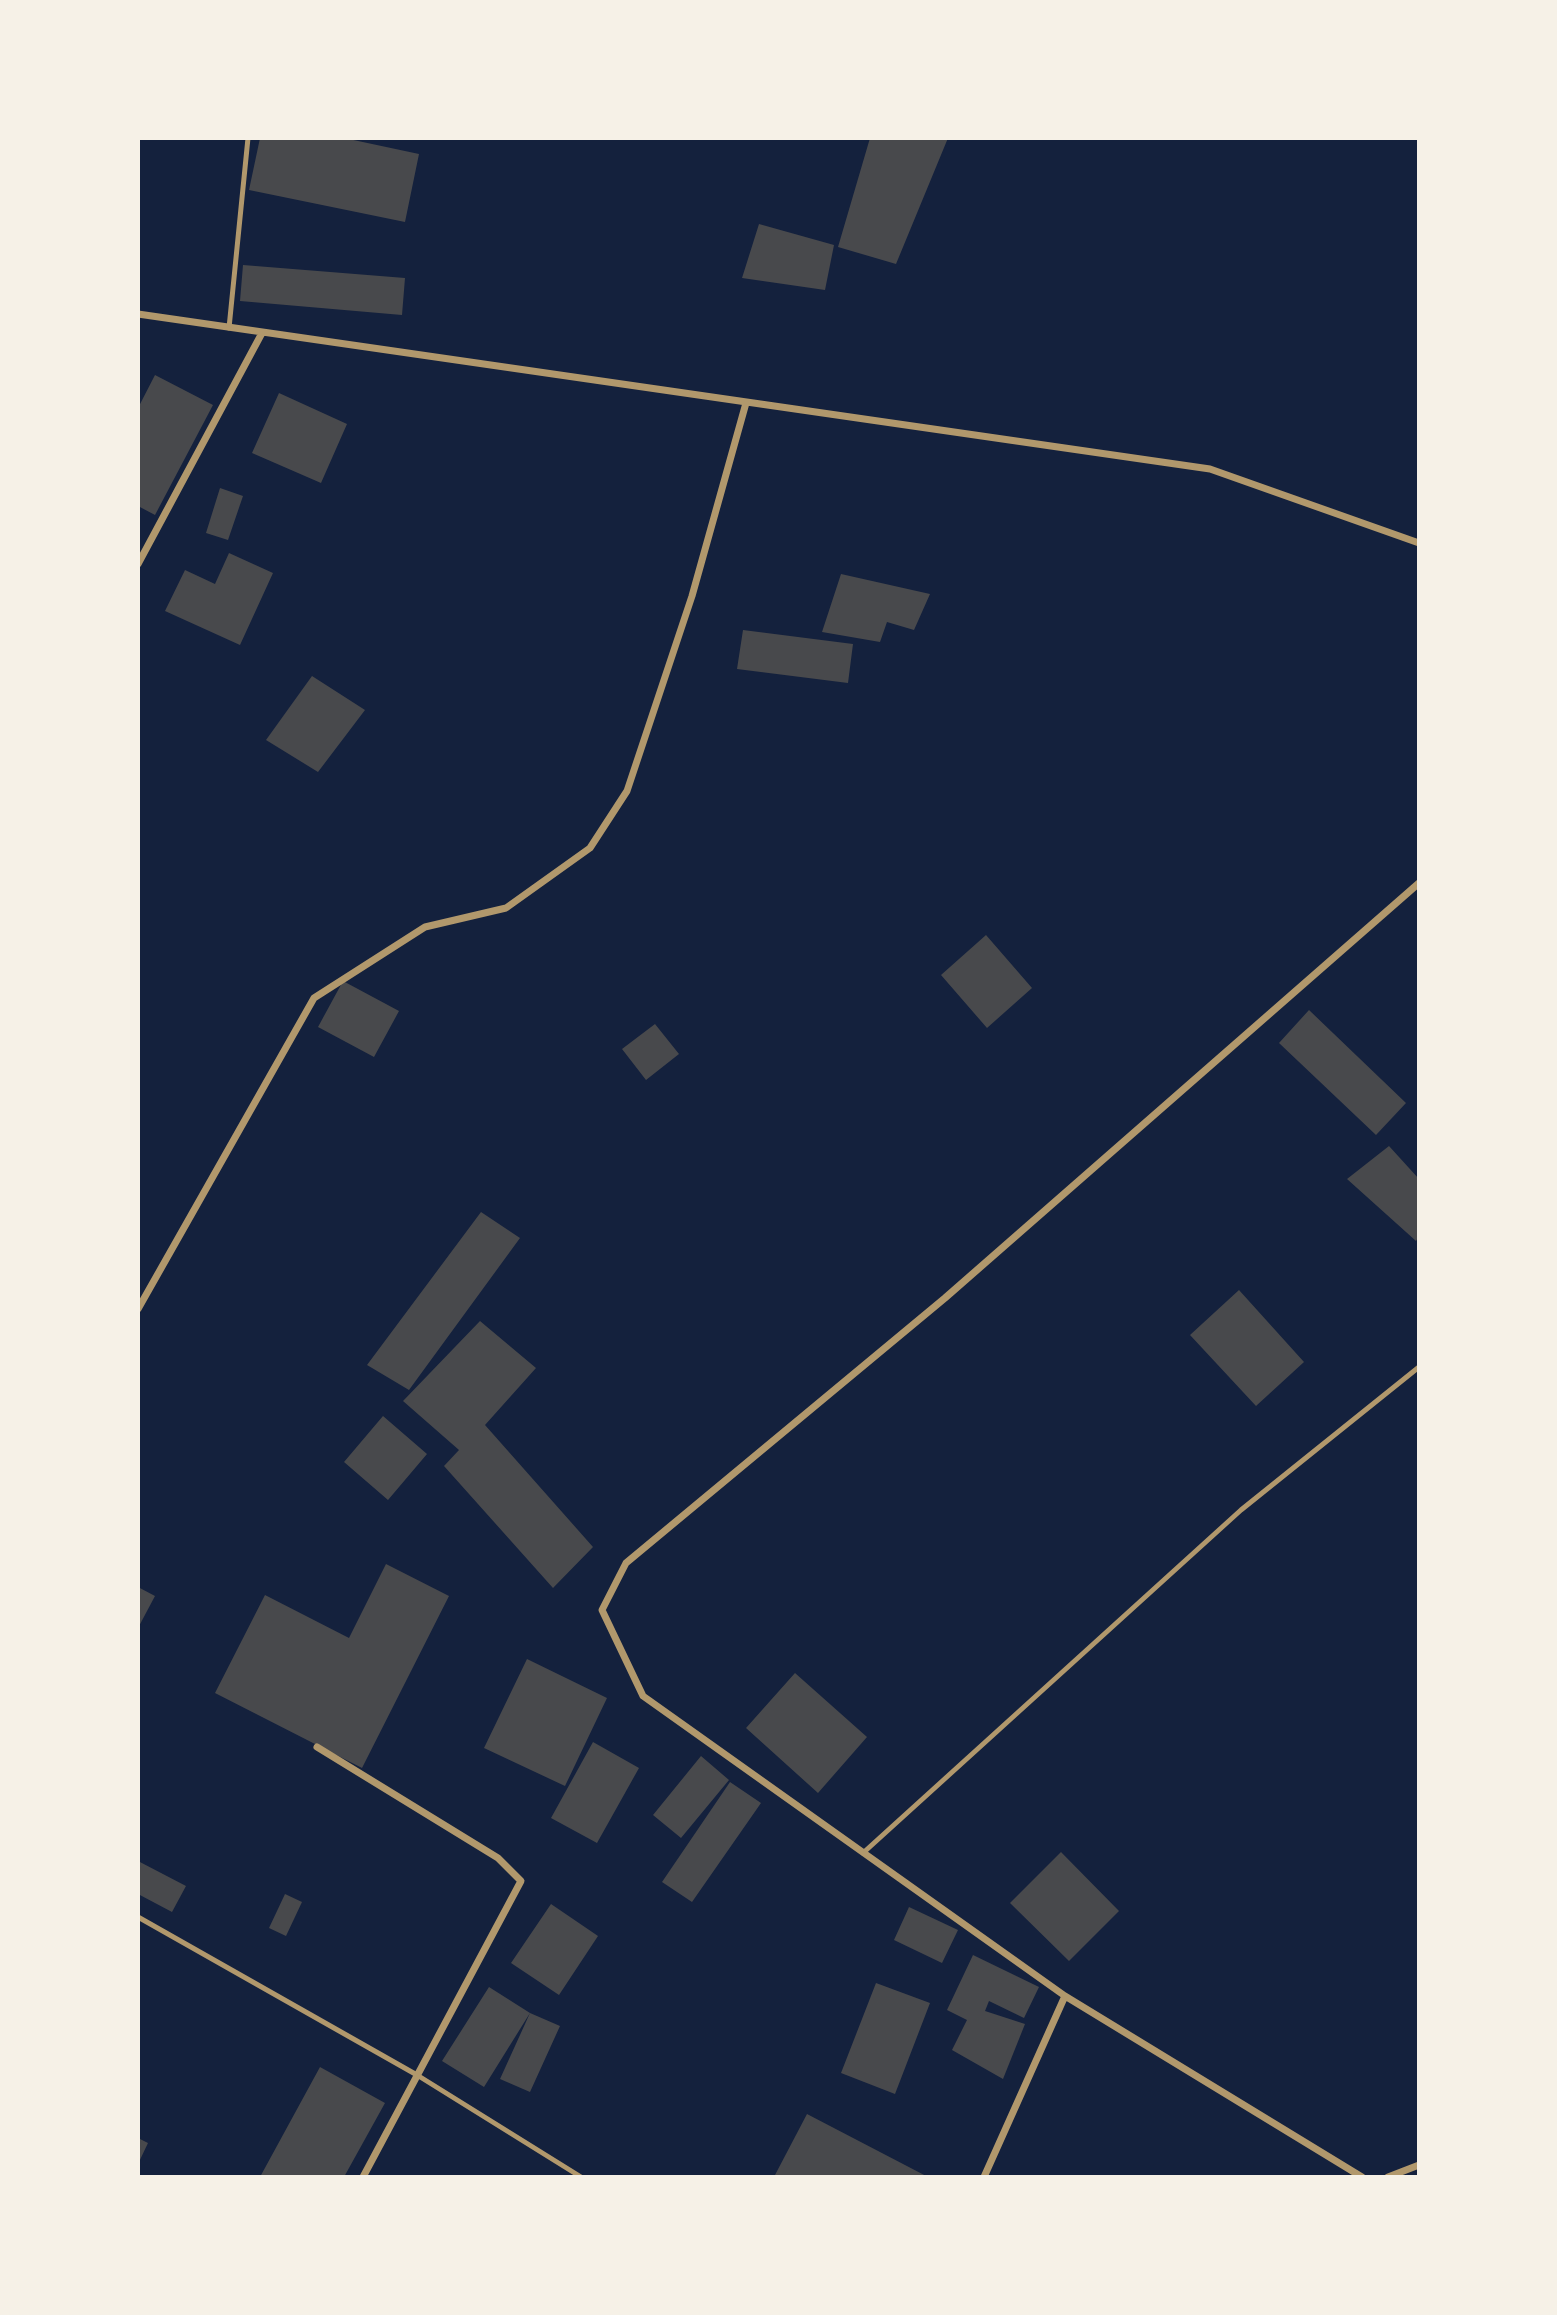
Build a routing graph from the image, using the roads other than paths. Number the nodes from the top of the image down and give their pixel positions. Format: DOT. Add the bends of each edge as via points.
graph roads {
  1 [pos="248,138"];
  2 [pos="138,314"];
  3 [pos="229,328"];
  4 [pos="262,333"];
  5 [pos="746,403"];
  6 [pos="1419,543"];
  7 [pos="138,564"];
  8 [pos="1419,883"];
  9 [pos="138,1309"];
  10 [pos="1419,1367"];
  11 [pos="317,1747"];
  12 [pos="863,1853"];
  13 [pos="138,1917"];
  14 [pos="1065,1996"];
  15 [pos="417,2076"];
  16 [pos="1419,2165"];
  17 [pos="363,2177"];
  18 [pos="581,2177"];
  19 [pos="984,2177"];
  20 [pos="1362,2177"];
  21 [pos="1388,2177"];
  1 -- 3 [label="lane"];
  2 -- 3 [label="street"];
  3 -- 4 [label="street"];
  4 -- 5 [label="street"];
  4 -- 7 [label="street"];
  5 -- 6 [label="street" via="1210,469"];
  5 -- 9 [label="street" via="692,596 627,790 590,848 506,908 425,927 314,998"];
  8 -- 12 [label="street" via="945,1298 626,1563 602,1610 643,1696"];
  10 -- 12 [label="lane" via="1241,1510"];
  11 -- 15 [label="street" via="498,1858 521,1881"];
  12 -- 14 [label="street"];
  13 -- 15 [label="lane"];
  14 -- 19 [label="street"];
  14 -- 20 [label="street"];
  15 -- 17 [label="street"];
  15 -- 18 [label="lane"];
  16 -- 21 [label="street"];
}
